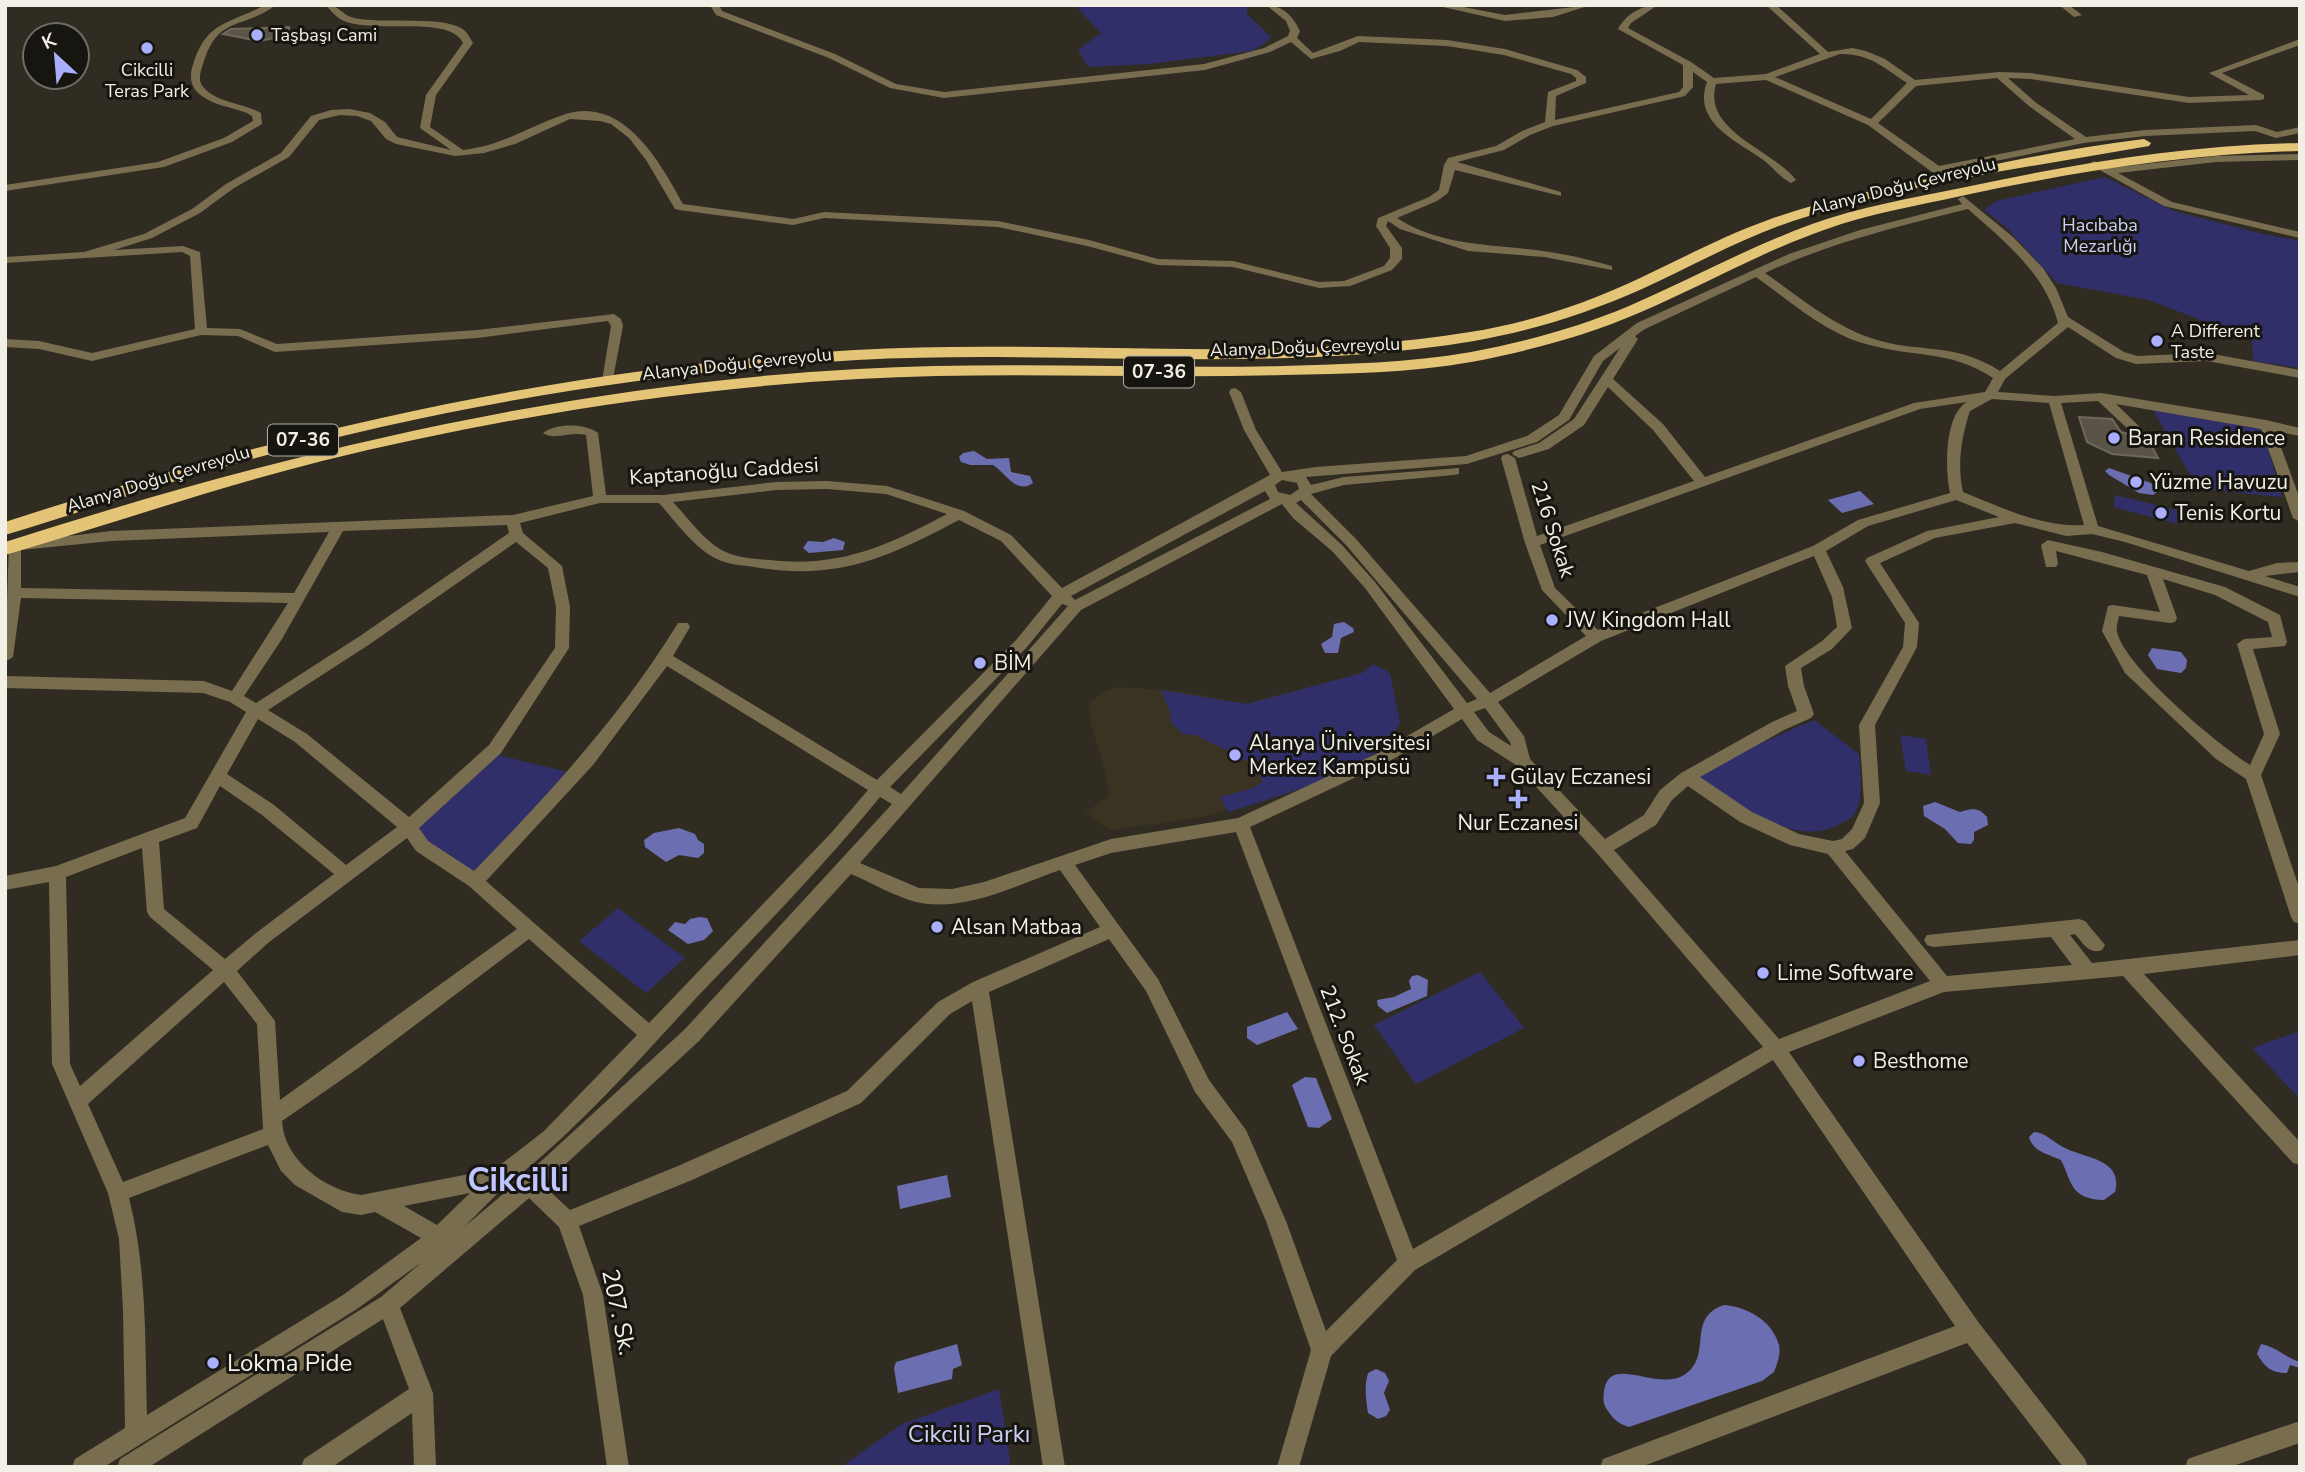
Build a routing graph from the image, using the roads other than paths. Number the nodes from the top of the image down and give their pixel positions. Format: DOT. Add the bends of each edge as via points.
graph roads {
  1 [pos="272,5"];
  2 [pos="330,5"];
  3 [pos="714,5"];
  4 [pos="1270,5"];
  5 [pos="1438,5"];
  6 [pos="1493,5"];
  7 [pos="1587,5"];
  8 [pos="1654,5"];
  9 [pos="1770,5"];
  10 [pos="2063,5"];
  11 [pos="726,10"];
  12 [pos="1474,12"];
  13 [pos="2077,15"];
  14 [pos="1292,38"];
  15 [pos="2299,43"];
  16 [pos="1826,55"];
  17 [pos="1688,64"];
  18 [pos="1999,75"];
  19 [pos="1767,77"];
  20 [pos="1712,81"];
  21 [pos="1913,83"];
  22 [pos="1872,123"];
  23 [pos="1550,124"];
  24 [pos="2300,132"];
  25 [pos="2276,135"];
  26 [pos="2084,140"];
  27 [pos="2300,148"];
  28 [pos="461,152"];
  29 [pos="2300,158"];
  30 [pos="1449,165"];
  31 [pos="2101,168"];
  32 [pos="1791,180"];
  33 [pos="1947,180"];
  34 [pos="5,188"];
  35 [pos="1557,194"];
  36 [pos="1970,205"];
  37 [pos="1389,217"];
  38 [pos="2300,235"];
  39 [pos="85,255"];
  40 [pos="6,261"];
  41 [pos="1608,268"];
  42 [pos="1758,273"];
  43 [pos="2063,319"];
  44 [pos="1641,326"];
  45 [pos="201,331"];
  46 [pos="5,343"];
  47 [pos="2300,374"];
  48 [pos="2000,377"];
  49 [pos="1605,379"];
  50 [pos="608,380"];
  51 [pos="1235,392"];
  52 [pos="1990,395"];
  53 [pos="2101,397"];
  54 [pos="2054,400"];
  55 [pos="2266,424"];
  56 [pos="2134,427"];
  57 [pos="2300,432"];
  58 [pos="549,433"];
  59 [pos="1508,458"];
  60 [pos="1279,479"];
  61 [pos="1703,483"];
  62 [pos="1305,493"];
  63 [pos="1957,495"];
  64 [pos="600,499"];
  65 [pos="663,499"];
  66 [pos="1283,500"];
  67 [pos="959,514"];
  68 [pos="2015,518"];
  69 [pos="2300,518"];
  70 [pos="9,526"];
  71 [pos="340,526"];
  72 [pos="514,527"];
  73 [pos="2092,529"];
  74 [pos="1532,543"];
  75 [pos="10,548"];
  76 [pos="1818,549"];
  77 [pos="2051,564"];
  78 [pos="2300,567"];
  79 [pos="2153,572"];
  80 [pos="2248,576"];
  81 [pos="2300,592"];
  82 [pos="14,593"];
  83 [pos="1060,596"];
  84 [pos="295,598"];
  85 [pos="1076,606"];
  86 [pos="682,627"];
  87 [pos="1597,637"];
  88 [pos="5,657"];
  89 [pos="665,658"];
  90 [pos="5,682"];
  91 [pos="235,698"];
  92 [pos="1488,701"];
  93 [pos="1464,710"];
  94 [pos="254,711"];
  95 [pos="1522,761"];
  96 [pos="2253,775"];
  97 [pos="218,776"];
  98 [pos="1687,777"];
  99 [pos="877,790"];
  100 [pos="901,802"];
  101 [pos="1241,824"];
  102 [pos="409,827"];
  103 [pos="149,838"];
  104 [pos="1603,848"];
  105 [pos="1833,848"];
  106 [pos="1064,863"];
  107 [pos="848,865"];
  108 [pos="57,873"];
  109 [pos="346,875"];
  110 [pos="475,881"];
  111 [pos="5,883"];
  112 [pos="2300,916"];
  113 [pos="530,929"];
  114 [pos="2056,929"];
  115 [pos="1112,930"];
  116 [pos="1933,940"];
  117 [pos="2096,945"];
  118 [pos="2300,947"];
  119 [pos="2127,968"];
  120 [pos="225,970"];
  121 [pos="2088,972"];
  122 [pos="1943,984"];
  123 [pos="979,988"];
  124 [pos="650,1035"];
  125 [pos="1776,1049"];
  126 [pos="76,1102"];
  127 [pos="273,1126"];
  128 [pos="2300,1156"];
  129 [pos="500,1178"];
  130 [pos="529,1185"];
  131 [pos="118,1193"];
  132 [pos="379,1203"];
  133 [pos="567,1221"];
  134 [pos="439,1237"];
  135 [pos="1408,1263"];
  136 [pos="388,1304"];
  137 [pos="1971,1331"];
  138 [pos="1322,1350"];
  139 [pos="422,1393"];
  140 [pos="2300,1432"];
  141 [pos="136,1433"];
  142 [pos="83,1467"];
  143 [pos="128,1467"];
  144 [pos="312,1467"];
  145 [pos="425,1467"];
  146 [pos="618,1467"];
  147 [pos="1054,1467"];
  148 [pos="1288,1467"];
  149 [pos="1611,1467"];
  150 [pos="2077,1467"];
  151 [pos="2196,1467"];
  1 -- 34 [label="street" via="208,37 194,76 207,96 257,115 254,126 160,165"];
  2 -- 28 [label="street" via="342,17 400,26 443,25 467,38 468,43 431,95 425,128"];
  3 -- 11 [label="street" via="719,13"];
  4 -- 14 [label="street" via="1290,20 1295,32"];
  5 -- 12 [label="street"];
  6 -- 12 [label="street"];
  7 -- 12 [label="street" via="1553,14 1505,18"];
  8 -- 17 [label="street" via="1623,29"];
  9 -- 16 [label="street"];
  10 -- 13 [label="street"];
  11 -- 14 [label="street" via="893,86 944,95 1205,67"];
  14 -- 23 [label="street" via="1311,56 1358,39 1447,43 1505,52 1574,72 1581,83 1551,94"];
  15 -- 18 [label="street" via="2214,73 2261,97 2250,99 2189,100"];
  16 -- 19 [label="street"];
  16 -- 21 [label="street" via="1863,50"];
  17 -- 20 [label="street"];
  17 -- 23 [label="street" via="1688,87 1682,94"];
  18 -- 21 [label="street"];
  18 -- 26 [label="street"];
  19 -- 20 [label="street"];
  19 -- 22 [label="street"];
  20 -- 32 [label="street" via="1707,90 1720,126 1772,160"];
  21 -- 22 [label="street"];
  22 -- 33 [label="street"];
  23 -- 30 [label="street" via="1500,148 1452,160"];
  24 -- 25 [label="highway, Alanya Doğu Çevreyolu / 07-36"];
  25 -- 26 [label="street" via="2256,128"];
  25 -- 33 [label="highway, Alanya Doğu Çevreyolu / 07-36" via="2102,148"];
  26 -- 33 [label="street"];
  27 -- 31 [label="highway, Alanya Doğu Çevreyolu / 07-36" via="2182,152"];
  28 -- 37 [label="street" via="518,139 568,117 592,115 620,124 640,146 679,207 793,222 824,215 998,225 1158,262 1233,264 1319,285 1346,284 1388,268 1396,248 1381,226"];
  28 -- 39 [label="street" via="446,153 391,138 365,113 323,114 285,155 196,211 148,236"];
  29 -- 31 [label="street"];
  30 -- 35 [label="street"];
  30 -- 37 [label="street" via="1444,191"];
  31 -- 33 [label="highway, Alanya Doğu Çevreyolu / 07-36"];
  31 -- 38 [label="street" via="2168,204"];
  33 -- 36 [label="street"];
  33 -- 50 [label="highway, Alanya Doğu Çevreyolu / 07-36" via="1799,214 1571,312 1506,331 1450,340 1280,352 855,355"];
  33 -- 75 [label="highway, Alanya Doğu Çevreyolu / 07-36" via="1817,227 1614,318 1527,346 1464,359 1273,371 859,374 613,398 419,432 276,465"];
  36 -- 42 [label="street" via="1864,232"];
  36 -- 43 [label="street" via="2036,268 2054,292"];
  37 -- 41 [label="street" via="1404,227 1468,248 1544,254"];
  39 -- 40 [label="street"];
  39 -- 45 [label="street" via="183,249 196,254"];
  42 -- 44 [label="street"];
  42 -- 48 [label="street" via="1854,336 1965,355"];
  43 -- 47 [label="street" via="2136,360 2207,357"];
  43 -- 48 [label="street" via="2063,327"];
  44 -- 49 [label="street"];
  44 -- 60 [label="street" via="1598,359 1564,417 1532,439 1468,460 1317,471"];
  45 -- 46 [label="street" via="92,357 40,345"];
  45 -- 50 [label="street" via="240,333 275,348 477,334 610,317 617,326"];
  48 -- 52 [label="street"];
  49 -- 59 [label="street" via="1579,422 1544,446"];
  49 -- 61 [label="street" via="1658,427"];
  50 -- 70 [label="highway, Alanya Doğu Çevreyolu / 07-36" via="421,412 281,445"];
  51 -- 60 [label="street" via="1250,430"];
  52 -- 54 [label="street"];
  52 -- 61 [label="street" via="1918,406"];
  52 -- 63 [label="street" via="1964,409 1957,428 1951,475"];
  53 -- 54 [label="street"];
  53 -- 55 [label="street"];
  53 -- 56 [label="street"];
  54 -- 73 [label="street"];
  55 -- 57 [label="street"];
  55 -- 69 [label="street"];
  58 -- 64 [label="street" via="579,429 592,433"];
  59 -- 62 [label="street" via="1475,469 1344,481"];
  59 -- 74 [label="street, 216 Sokak"];
  60 -- 62 [label="street" via="1303,481"];
  60 -- 66 [label="street" via="1270,492"];
  60 -- 83 [label="street"];
  61 -- 74 [label="street"];
  62 -- 66 [label="street"];
  62 -- 92 [label="street"];
  63 -- 68 [label="street"];
  63 -- 76 [label="street" via="1863,523"];
  64 -- 65 [label="street, Kaptanoğlu Caddesi"];
  64 -- 72 [label="street, Kaptanoğlu Caddesi"];
  65 -- 67 [label="street, Kaptanoğlu Caddesi" via="827,485 887,491"];
  65 -- 67 [label="street" via="695,536 723,556 788,568 852,563"];
  66 -- 85 [label="street"];
  66 -- 93 [label="street" via="1370,585"];
  67 -- 83 [label="street, Kaptanoğlu Caddesi" via="1006,538"];
  68 -- 73 [label="street" via="2066,531"];
  68 -- 105 [label="street" via="1931,534 1872,561 1912,623 1910,647 1867,725 1872,803 1859,833 1847,844"];
  71 -- 72 [label="street, Kaptanoğlu Caddesi"];
  71 -- 75 [label="street, Kaptanoğlu Caddesi" via="110,536"];
  71 -- 84 [label="street"];
  72 -- 94 [label="street" via="365,640"];
  72 -- 102 [label="street" via="555,566 563,607 562,648 495,749"];
  73 -- 80 [label="street"];
  74 -- 87 [label="street, 216 Sokak" via="1549,590"];
  75 -- 82 [label="street"];
  76 -- 87 [label="street"];
  76 -- 98 [label="street" via="1843,605 1845,628 1828,645 1793,666 1806,714"];
  77 -- 79 [label="street" via="2049,545"];
  78 -- 80 [label="street"];
  79 -- 96 [label="street" via="2220,591 2275,619 2280,642 2245,644 2272,734"];
  79 -- 96 [label="street" via="2170,618 2113,610 2109,631 2130,669 2158,697 2222,755"];
  80 -- 81 [label="street"];
  82 -- 84 [label="street"];
  82 -- 88 [label="street"];
  83 -- 85 [label="street, Kaptanoğlu Caddesi"];
  83 -- 99 [label="street" via="1022,643"];
  84 -- 91 [label="street" via="262,662"];
  85 -- 100 [label="street"];
  86 -- 89 [label="street"];
  87 -- 92 [label="street"];
  89 -- 99 [label="street"];
  89 -- 110 [label="street" via="549,805"];
  90 -- 91 [label="street" via="204,687"];
  91 -- 94 [label="street"];
  92 -- 93 [label="street"];
  92 -- 95 [label="street" via="1518,740"];
  93 -- 95 [label="street" via="1483,736"];
  93 -- 101 [label="street" via="1382,758"];
  94 -- 97 [label="street"];
  94 -- 102 [label="street" via="302,738"];
  95 -- 104 [label="street"];
  96 -- 112 [label="street"];
  97 -- 103 [label="street" via="191,823"];
  97 -- 109 [label="street" via="268,810"];
  98 -- 104 [label="street" via="1666,795 1650,820"];
  98 -- 105 [label="street" via="1772,830"];
  99 -- 100 [label="street"];
  99 -- 124 [label="street"];
  100 -- 107 [label="street"];
  101 -- 106 [label="street" via="1111,846"];
  101 -- 135 [label="street, 212. Sokak"];
  102 -- 109 [label="street"];
  102 -- 110 [label="street" via="422,846"];
  103 -- 108 [label="street"];
  103 -- 120 [label="street" via="156,912"];
  104 -- 125 [label="street"];
  105 -- 122 [label="street"];
  106 -- 107 [label="street" via="984,889 935,897 918,895"];
  106 -- 115 [label="street"];
  107 -- 130 [label="street" via="692,1035"];
  108 -- 111 [label="street"];
  108 -- 126 [label="street" via="61,1064"];
  109 -- 120 [label="street"];
  110 -- 113 [label="street"];
  113 -- 124 [label="street"];
  113 -- 127 [label="street"];
  114 -- 116 [label="street"];
  114 -- 117 [label="street" via="2079,926"];
  114 -- 121 [label="street"];
  115 -- 123 [label="street"];
  115 -- 138 [label="street" via="1152,985 1202,1086 1239,1136 1276,1221"];
  118 -- 119 [label="street"];
  119 -- 121 [label="street"];
  119 -- 128 [label="street"];
  120 -- 126 [label="street"];
  120 -- 127 [label="street" via="266,1021"];
  121 -- 122 [label="street"];
  122 -- 125 [label="street"];
  123 -- 133 [label="street" via="944,1008 854,1097"];
  123 -- 147 [label="street"];
  124 -- 129 [label="street" via="551,1136"];
  125 -- 135 [label="street"];
  125 -- 137 [label="street"];
  126 -- 131 [label="street"];
  127 -- 131 [label="street"];
  127 -- 132 [label="street" via="288,1164 311,1184 342,1202"];
  129 -- 130 [label="street"];
  129 -- 132 [label="street"];
  129 -- 134 [label="street"];
  130 -- 133 [label="street, 207. Sk."];
  130 -- 136 [label="street"];
  131 -- 141 [label="street" via="129,1239 135,1310"];
  132 -- 134 [label="street"];
  133 -- 146 [label="street, 207. Sk." via="593,1295"];
  134 -- 141 [label="street" via="350,1302"];
  135 -- 138 [label="street"];
  136 -- 139 [label="street"];
  136 -- 143 [label="street"];
  137 -- 149 [label="street"];
  137 -- 150 [label="street"];
  138 -- 148 [label="street"];
  139 -- 144 [label="street"];
  139 -- 145 [label="street"];
  140 -- 151 [label="street"];
  141 -- 142 [label="street"];
}
